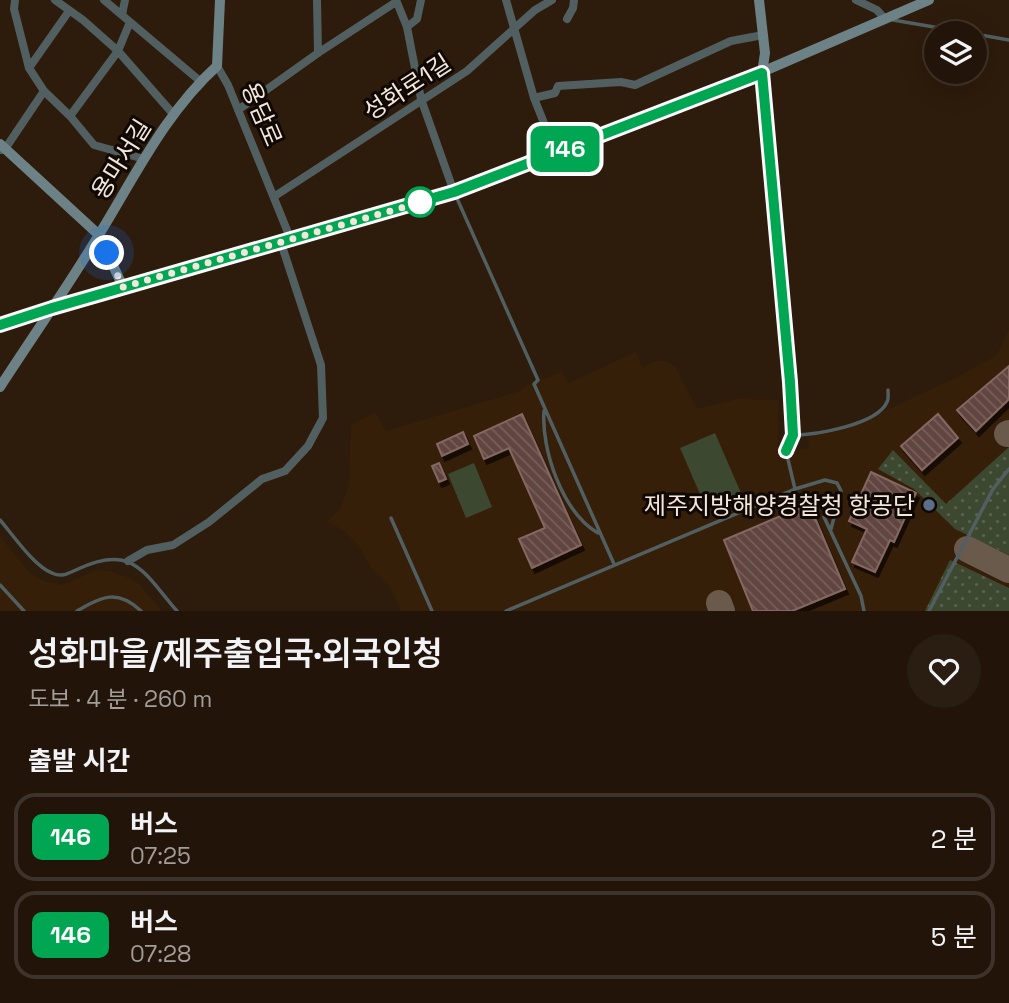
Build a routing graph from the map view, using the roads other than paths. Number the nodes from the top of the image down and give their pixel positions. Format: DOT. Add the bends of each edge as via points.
graph roads {
  1 [pos="15,0"];
  2 [pos="55,0"];
  3 [pos="104,0"];
  4 [pos="125,0"];
  5 [pos="220,0"];
  6 [pos="317,0"];
  7 [pos="421,0"];
  8 [pos="506,0"];
  9 [pos="552,0"];
  10 [pos="574,0"];
  11 [pos="759,0"];
  12 [pos="858,0"];
  13 [pos="929,0"];
  14 [pos="396,1"];
  15 [pos="69,11"];
  16 [pos="122,15"];
  17 [pos="884,18"];
  18 [pos="568,19"];
  19 [pos="130,22"];
  20 [pos="924,25"];
  21 [pos="407,27"];
  22 [pos="514,31"];
  23 [pos="763,35"];
  24 [pos="987,36"];
  25 [pos="1009,40"];
  26 [pos="118,51"];
  27 [pos="318,53"];
  28 [pos="217,66"];
  29 [pos="29,68"];
  30 [pos="762,73"];
  31 [pos="200,81"];
  32 [pos="44,91"];
  33 [pos="534,98"];
  34 [pos="421,99"];
  35 [pos="238,110"];
  36 [pos="174,115"];
  37 [pos="70,116"];
  38 [pos="2,148"];
  39 [pos="556,153"];
  40 [pos="144,159"];
  41 [pos="454,192"];
  42 [pos="275,196"];
  43 [pos="99,235"];
  44 [pos="286,242"];
  45 [pos="123,287"];
  46 [pos="52,308"];
  47 [pos="0,325"];
  48 [pos="0,387"];
  49 [pos="888,390"];
  50 [pos="545,409"];
  51 [pos="793,435"];
  52 [pos="1009,469"];
  53 [pos="795,489"];
  54 [pos="391,517"];
  55 [pos="824,517"];
  56 [pos="0,520"];
  57 [pos="830,531"];
  58 [pos="600,534"];
  59 [pos="128,561"];
  60 [pos="614,564"];
  61 [pos="0,585"];
  62 [pos="24,611"];
  63 [pos="78,611"];
  64 [pos="141,611"];
  65 [pos="177,611"];
  66 [pos="432,611"];
  67 [pos="506,611"];
  68 [pos="864,611"];
  69 [pos="929,611"];
  1 -- 29 [label="street"];
  2 -- 15 [label="street"];
  3 -- 16 [label="street"];
  4 -- 16 [label="street"];
  5 -- 28 [label="main road, 용담로"];
  6 -- 27 [label="street"];
  7 -- 21 [label="street" via="417,19"];
  8 -- 22 [label="street"];
  9 -- 22 [label="street, 성화로1길"];
  10 -- 18 [label="street"];
  11 -- 23 [label="main road"];
  12 -- 17 [label="street"];
  13 -- 17 [label="main road"];
  14 -- 21 [label="street"];
  14 -- 27 [label="street"];
  15 -- 26 [label="street"];
  15 -- 29 [label="street"];
  16 -- 19 [label="street"];
  17 -- 20 [label="lane"];
  17 -- 30 [label="main road"];
  19 -- 26 [label="street"];
  19 -- 31 [label="street"];
  21 -- 34 [label="street"];
  22 -- 33 [label="street"];
  22 -- 34 [label="street, 성화로1길" via="467,71"];
  23 -- 30 [label="main road"];
  23 -- 33 [label="street" via="731,41 635,85 558,86 555,93"];
  24 -- 25 [label="lane"];
  26 -- 36 [label="street"];
  26 -- 37 [label="street"];
  27 -- 35 [label="street"];
  28 -- 31 [label="main road, 용마서길"];
  28 -- 35 [label="street, 용담로"];
  29 -- 32 [label="street"];
  30 -- 39 [label="main road"];
  30 -- 51 [label="street"];
  31 -- 36 [label="main road, 용마서길"];
  32 -- 37 [label="street"];
  32 -- 38 [label="street"];
  33 -- 39 [label="street"];
  34 -- 41 [label="street"];
  34 -- 42 [label="street, 성화로1길"];
  35 -- 42 [label="street, 용담로"];
  36 -- 40 [label="main road, 용마서길"];
  37 -- 40 [label="street" via="94,145"];
  38 -- 43 [label="main road"];
  39 -- 41 [label="main road"];
  40 -- 43 [label="main road, 용마서길"];
  41 -- 44 [label="main road"];
  41 -- 50 [label="lane" via="538,380 534,384"];
  42 -- 44 [label="street, 용담로"];
  43 -- 45 [label="main road"];
  43 -- 46 [label="main road, 용마서길"];
  44 -- 45 [label="main road"];
  44 -- 59 [label="street, 용담로" via="321,365 323,418 308,446 285,471 262,479 173,545 147,550"];
  45 -- 46 [label="main road"];
  46 -- 47 [label="main road"];
  46 -- 48 [label="main road, 용마서길"];
  49 -- 51 [label="lane" via="887,402 877,413 856,423 814,435"];
  50 -- 58 [label="lane"];
  50 -- 58 [label="lane" via="546,451 554,470 577,515"];
  51 -- 53 [label="lane" via="786,451"];
  52 -- 69 [label="lane" via="993,489"];
  53 -- 57 [label="lane" via="825,480 839,485"];
  53 -- 60 [label="lane"];
  54 -- 66 [label="lane"];
  55 -- 57 [label="lane"];
  56 -- 59 [label="lane" via="42,567 54,574 64,576 107,558"];
  57 -- 68 [label="lane"];
  58 -- 60 [label="lane"];
  59 -- 65 [label="lane" via="141,568"];
  60 -- 67 [label="lane"];
  61 -- 62 [label="lane"];
  63 -- 64 [label="lane" via="113,597 127,600"];
}
